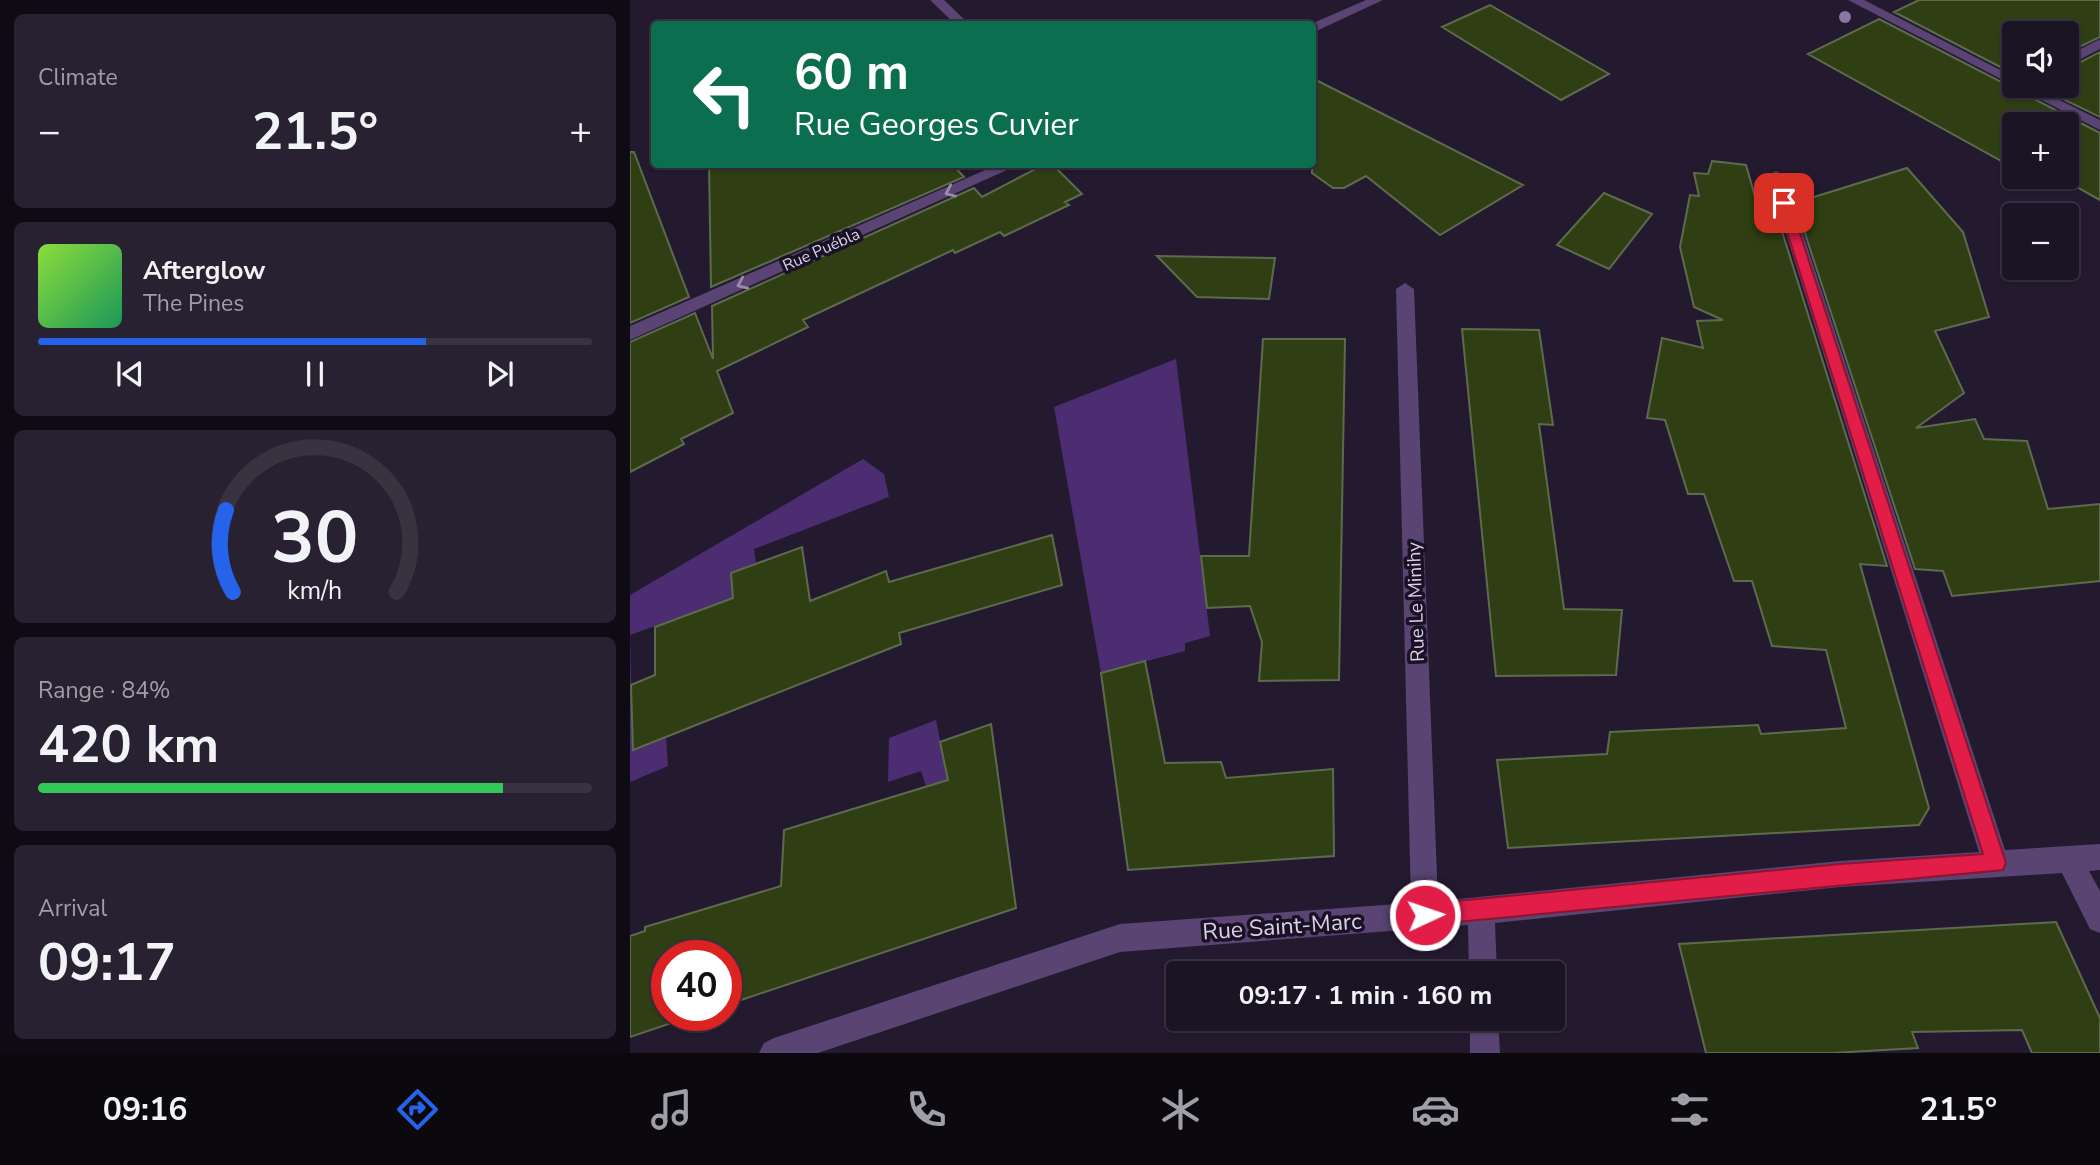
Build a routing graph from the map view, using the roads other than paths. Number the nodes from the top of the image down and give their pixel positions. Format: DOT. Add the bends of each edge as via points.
graph roads {
  1 [pos="962,0"];
  2 [pos="1377,0"];
  3 [pos="1854,0"];
  4 [pos="939,3"];
  5 [pos="959,21"];
  6 [pos="1316,27"];
  7 [pos="2100,43"];
  8 [pos="2079,55"];
  9 [pos="2002,76"];
  10 [pos="2045,98"];
  11 [pos="2100,126"];
  12 [pos="1004,168"];
  13 [pos="1776,176"];
  14 [pos="1405,289"];
  15 [pos="630,333"];
  16 [pos="2100,857"];
  17 [pos="2069,859"];
  18 [pos="1996,863"];
  19 [pos="1481,912"];
  20 [pos="1425,915"];
  21 [pos="2100,919"];
  22 [pos="1483,961"];
  23 [pos="1484,1031"];
  24 [pos="774,1053"];
  25 [pos="1485,1053"];
  1 -- 4 [label="street"];
  2 -- 6 [label="street"];
  3 -- 9 [label="street"];
  4 -- 5 [label="street"];
  7 -- 8 [label="street"];
  10 -- 11 [label="street"];
  12 -- 15 [label="street, Rue Puébla, one-way"];
  13 -- 18 [label="street"];
  14 -- 20 [label="street, Rue Le Minihy"];
  16 -- 17 [label="street, Rue Saint-Marc"];
  17 -- 18 [label="street, Rue Saint-Marc"];
  17 -- 21 [label="street"];
  18 -- 19 [label="street, Rue Saint-Marc" via="1840,874"];
  19 -- 20 [label="street, Rue Saint-Marc"];
  19 -- 22 [label="street"];
  20 -- 24 [label="street, Rue Saint-Marc" via="1120,938"];
  23 -- 25 [label="street"];
}
